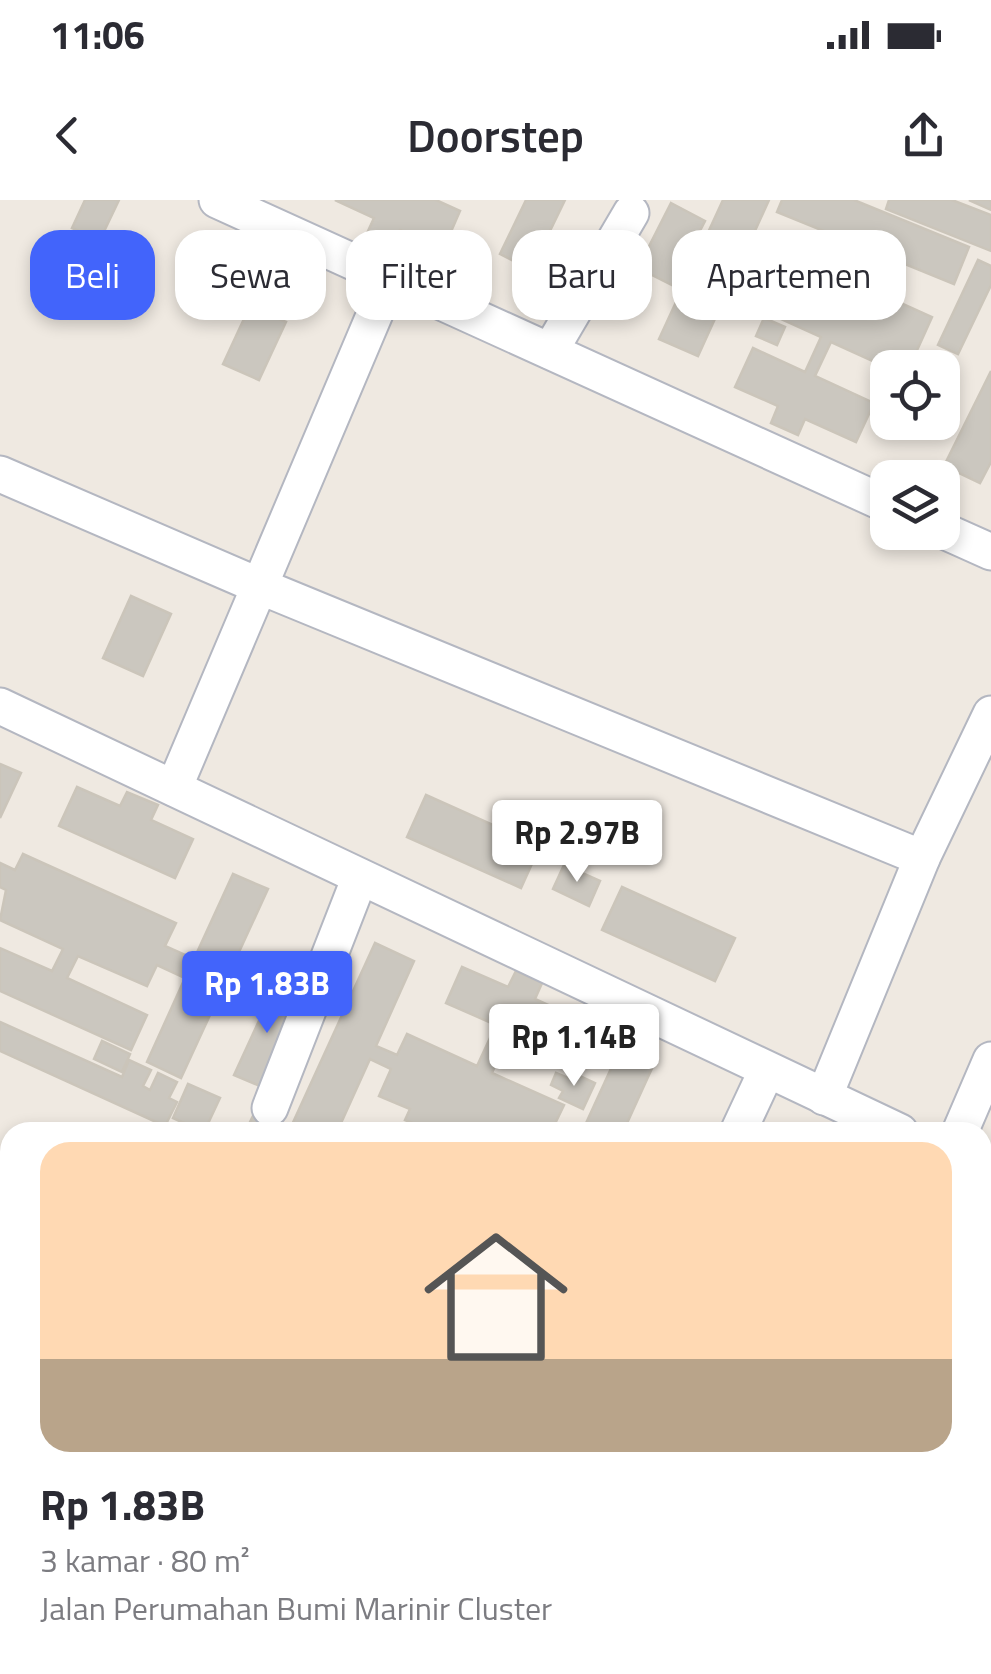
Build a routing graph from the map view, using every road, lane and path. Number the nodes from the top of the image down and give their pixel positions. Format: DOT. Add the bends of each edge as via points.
graph roads {
  1 [pos="217,200"];
  2 [pos="630,213"];
  3 [pos="346,258"];
  4 [pos="372,320"];
  5 [pos="482,320"];
  6 [pos="550,351"];
  7 [pos="0,474"];
  8 [pos="870,496"];
  9 [pos="960,538"];
  10 [pos="991,552"];
  11 [pos="257,585"];
  12 [pos="0,706"];
  13 [pos="991,714"];
  14 [pos="174,788"];
  15 [pos="922,858"];
  16 [pos="360,877"];
  17 [pos="991,1060"];
  18 [pos="768,1070"];
  19 [pos="824,1097"];
  20 [pos="270,1108"];
  21 [pos="743,1122"];
  22 [pos="878,1122"];
  23 [pos="964,1122"];
  1 -- 3 [label="street"];
  2 -- 6 [label="street"];
  4 -- 11 [label="street"];
  5 -- 6 [label="street"];
  6 -- 8 [label="street"];
  7 -- 11 [label="street"];
  9 -- 10 [label="street"];
  11 -- 14 [label="street"];
  11 -- 15 [label="street"];
  12 -- 14 [label="street"];
  13 -- 15 [label="street"];
  14 -- 16 [label="street"];
  15 -- 19 [label="street"];
  16 -- 18 [label="street"];
  16 -- 20 [label="street"];
  17 -- 23 [label="street"];
  18 -- 19 [label="street"];
  18 -- 21 [label="street"];
  19 -- 22 [label="street"];
}
